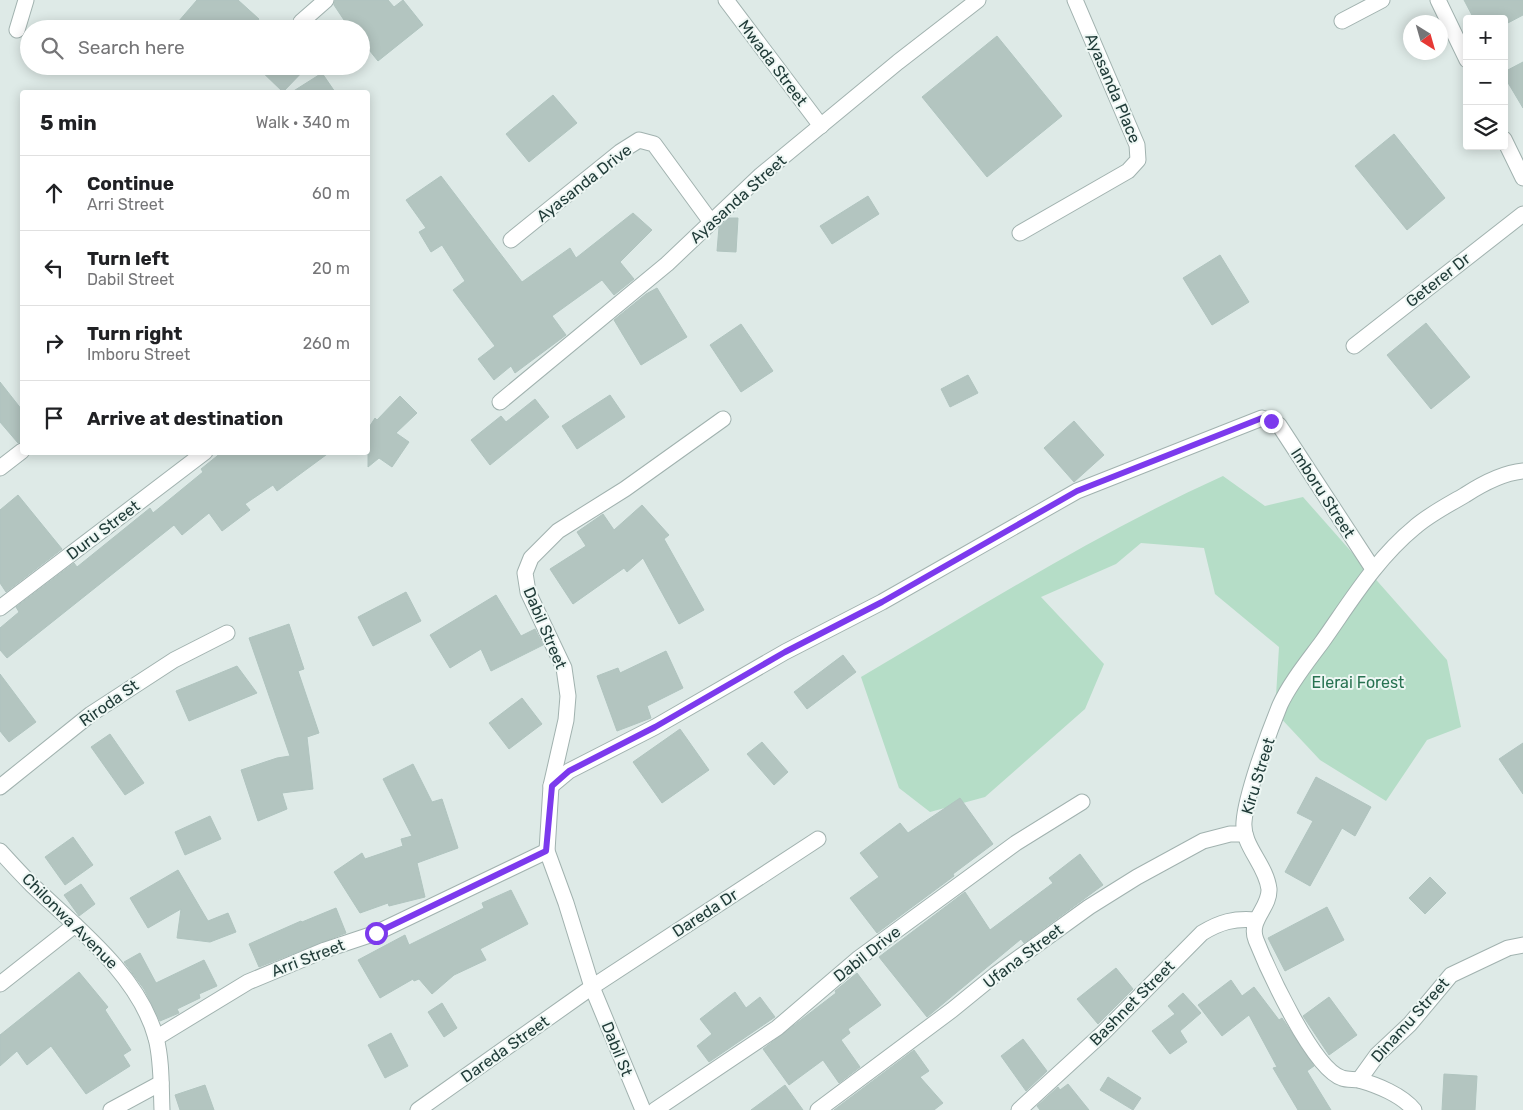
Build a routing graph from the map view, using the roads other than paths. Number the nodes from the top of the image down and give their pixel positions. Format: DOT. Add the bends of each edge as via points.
graph roads {
  1 [pos="26,0"];
  2 [pos="326,0"];
  3 [pos="726,0"];
  4 [pos="978,0"];
  5 [pos="1075,0"];
  6 [pos="1382,0"];
  7 [pos="1438,0"];
  8 [pos="303,20"];
  9 [pos="1342,21"];
  10 [pos="17,30"];
  11 [pos="1463,52"];
  12 [pos="821,126"];
  13 [pos="1508,147"];
  14 [pos="1523,178"];
  15 [pos="1523,214"];
  16 [pos="711,222"];
  17 [pos="1020,233"];
  18 [pos="511,240"];
  19 [pos="1354,346"];
  20 [pos="500,402"];
  21 [pos="723,419"];
  22 [pos="20,453"];
  23 [pos="201,455"];
  24 [pos="0,468"];
  25 [pos="1523,471"];
  26 [pos="1373,569"];
  27 [pos="0,608"];
  28 [pos="227,633"];
  29 [pos="552,786"];
  30 [pos="0,787"];
  31 [pos="1082,802"];
  32 [pos="1245,834"];
  33 [pos="818,838"];
  34 [pos="0,851"];
  35 [pos="546,851"];
  36 [pos="1256,920"];
  37 [pos="75,925"];
  38 [pos="1523,945"];
  39 [pos="0,984"];
  40 [pos="592,987"];
  41 [pos="156,1038"];
  42 [pos="1359,1080"];
  43 [pos="161,1083"];
  44 [pos="112,1110"];
  45 [pos="162,1110"];
  46 [pos="418,1110"];
  47 [pos="643,1110"];
  48 [pos="655,1110"];
  49 [pos="818,1110"];
  50 [pos="1019,1110"];
  51 [pos="1414,1110"];
  1 -- 10 [label="street"];
  2 -- 8 [label="street"];
  3 -- 12 [label="street, Mwada Street"];
  4 -- 12 [label="street, Ayasanda Street"];
  5 -- 17 [label="street, Ayasanda Place" via="1137,145 1138,160 1128,171"];
  6 -- 9 [label="street"];
  7 -- 11 [label="street"];
  12 -- 16 [label="street, Ayasanda Street" via="761,175"];
  13 -- 14 [label="street"];
  15 -- 19 [label="street, Geterer Dr"];
  16 -- 18 [label="street, Ayasanda Drive" via="654,144 639,140"];
  16 -- 20 [label="street, Ayasanda Street" via="667,264"];
  21 -- 29 [label="street, Dabil Street" via="625,489 558,531 526,566 525,585 564,668 568,696"];
  22 -- 24 [label="street"];
  23 -- 27 [label="street, Duru Street"];
  25 -- 26 [label="street, Kiru Street" via="1501,476 1442,508 1416,526"];
  26 -- 29 [label="street, Imboru Street" via="1279,426 1262,418 1077,491 882,602 569,771"];
  26 -- 32 [label="street, Kiru Street" via="1281,704 1244,818"];
  28 -- 30 [label="street, Riroda St" via="174,660 91,714"];
  29 -- 35 [label="street, Dabil Street"];
  31 -- 48 [label="street, Dabil Drive" via="1016,843 859,958 777,1028"];
  32 -- 36 [label="street, Kiru Street" via="1264,868 1268,888 1267,900"];
  32 -- 49 [label="street, Ufana Street" via="1203,841 1089,907"];
  33 -- 40 [label="street, Dareda Dr"];
  34 -- 37 [label="street, Chilonwa Avenue"];
  35 -- 40 [label="street, Dabil Street"];
  35 -- 41 [label="street, Arri Street" via="376,933 248,982"];
  36 -- 42 [label="street" via="1255,937 1299,1027 1321,1062 1341,1078"];
  36 -- 50 [label="street, Bashnet Street" via="1240,918 1222,922 1202,933 1103,1033"];
  37 -- 39 [label="street"];
  37 -- 41 [label="street, Chilonwa Avenue" via="122,973 143,1007"];
  38 -- 42 [label="street, Dinamu Street" via="1508,948 1452,975 1410,1024 1377,1055"];
  40 -- 46 [label="street, Dareda Street"];
  40 -- 47 [label="street, Dabil St"];
  41 -- 43 [label="street, Chilonwa Avenue"];
  42 -- 51 [label="street" via="1407,1101"];
  43 -- 44 [label="street"];
  43 -- 45 [label="street, Chilonwa Avenue"];
}
